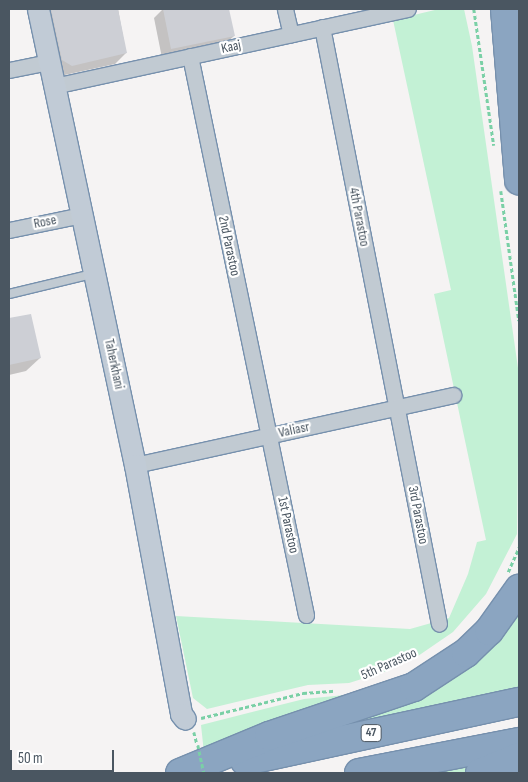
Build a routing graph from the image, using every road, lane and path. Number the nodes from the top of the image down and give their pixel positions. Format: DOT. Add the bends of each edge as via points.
graph roads {
  1 [pos="38,9"];
  2 [pos="285,9"];
  3 [pos="408,9"];
  4 [pos="505,9"];
  5 [pos="322,28"];
  6 [pos="291,34"];
  7 [pos="190,56"];
  8 [pos="49,62"];
  9 [pos="9,70"];
  10 [pos="519,79"];
  11 [pos="54,86"];
  12 [pos="519,180"];
  13 [pos="82,215"];
  14 [pos="9,230"];
  15 [pos="94,274"];
  16 [pos="9,294"];
  17 [pos="453,395"];
  18 [pos="397,407"];
  19 [pos="269,435"];
  20 [pos="135,464"];
  21 [pos="519,547"];
  22 [pos="512,584"];
  23 [pos="306,614"];
  24 [pos="439,624"];
  25 [pos="344,690"];
  26 [pos="519,702"];
  27 [pos="185,719"];
  28 [pos="519,742"];
  29 [pos="198,745"];
  30 [pos="519,757"];
  31 [pos="213,770"];
  32 [pos="180,773"];
  33 [pos="187,773"];
  34 [pos="359,773"];
  35 [pos="480,773"];
  1 -- 8 [label="street, Taherkhani"];
  2 -- 6 [label="street"];
  3 -- 5 [label="street, Kaaj"];
  4 -- 10 [label="highway"];
  4 -- 12 [label="highway"];
  5 -- 6 [label="street, Kaaj"];
  5 -- 18 [label="street, 4th Parastoo"];
  6 -- 7 [label="street, Kaaj"];
  7 -- 11 [label="street, Kaaj"];
  7 -- 19 [label="street, 2nd Parastoo"];
  8 -- 9 [label="street"];
  8 -- 11 [label="street, Taherkhani"];
  11 -- 13 [label="street, Taherkhani"];
  13 -- 14 [label="street, Rose"];
  13 -- 15 [label="street, Taherkhani"];
  15 -- 16 [label="lane"];
  15 -- 20 [label="street, Taherkhani"];
  17 -- 18 [label="street, Valiasr"];
  18 -- 19 [label="street, Valiasr"];
  18 -- 24 [label="street, 3rd Parastoo"];
  19 -- 20 [label="street, Valiasr"];
  19 -- 23 [label="street, 1st Parastoo"];
  20 -- 27 [label="street, Taherkhani" via="181,714"];
  21 -- 22 [label="path"];
  22 -- 32 [label="highway" via="489,630 466,653 414,687 269,736"];
  25 -- 27 [label="path" via="303,693 191,721"];
  26 -- 31 [label="highway, 47"];
  28 -- 34 [label="highway"];
  29 -- 31 [label="path, bridge"];
  30 -- 35 [label="highway"];
  31 -- 33 [label="highway, 47"];
}
